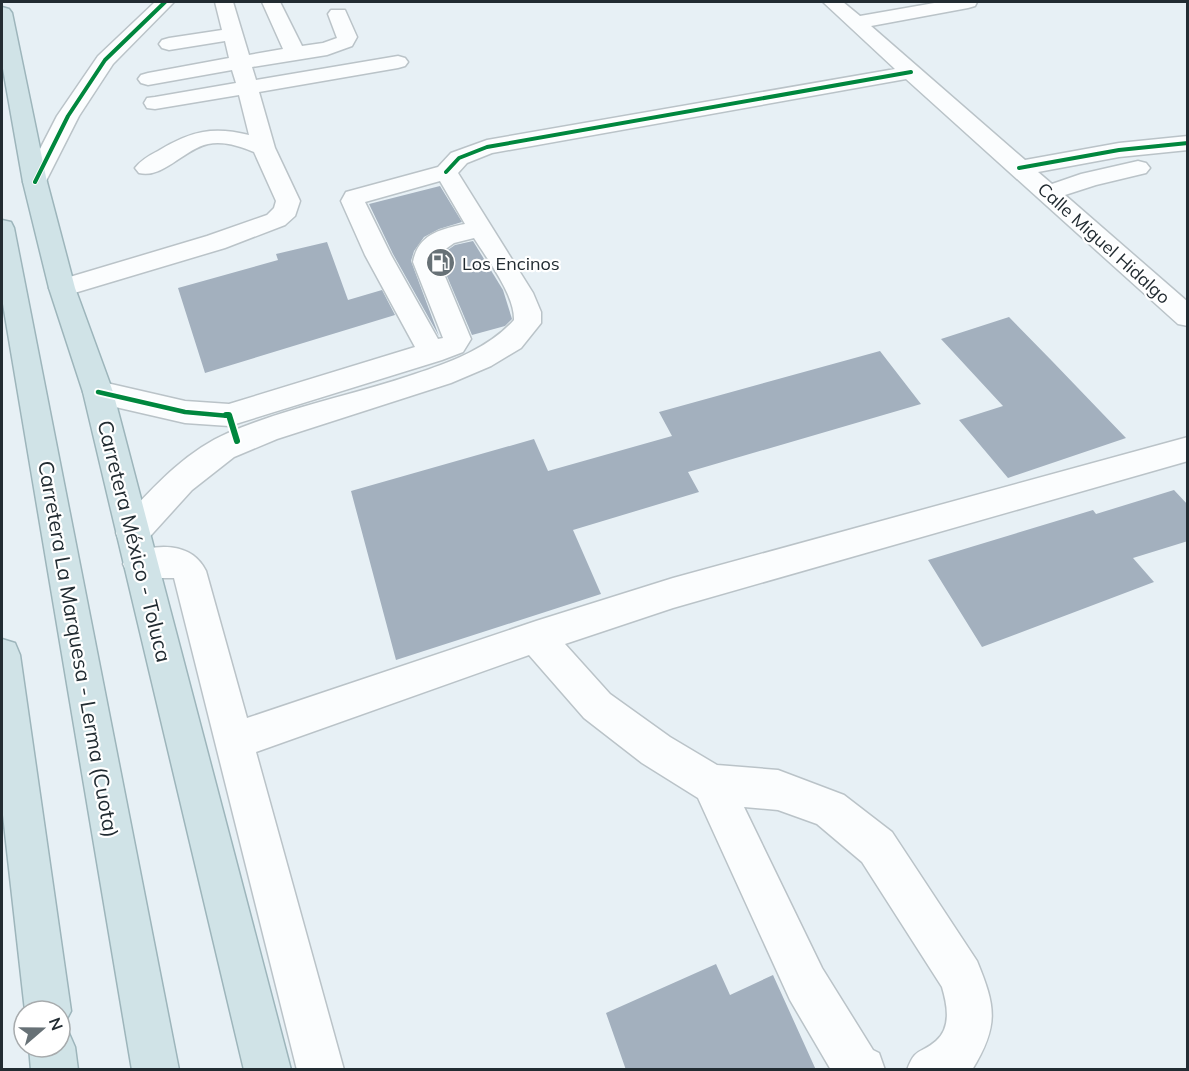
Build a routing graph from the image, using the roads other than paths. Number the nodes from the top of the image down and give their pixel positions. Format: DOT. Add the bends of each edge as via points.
graph roads {
  1 [pos="165,2"];
  2 [pos="271,2"];
  3 [pos="832,2"];
  4 [pos="968,2"];
  5 [pos="2,13"];
  6 [pos="338,14"];
  7 [pos="229,18"];
  8 [pos="855,23"];
  9 [pos="178,26"];
  10 [pos="169,44"];
  11 [pos="295,53"];
  12 [pos="398,62"];
  13 [pos="241,63"];
  14 [pos="911,72"];
  15 [pos="148,79"];
  16 [pos="247,87"];
  17 [pos="155,103"];
  18 [pos="1188,143"];
  19 [pos="1153,146"];
  20 [pos="264,148"];
  21 [pos="1067,159"];
  22 [pos="1178,162"];
  23 [pos="147,168"];
  24 [pos="1019,168"];
  25 [pos="446,172"];
  26 [pos="1089,179"];
  27 [pos="35,182"];
  28 [pos="1048,193"];
  29 [pos="2,228"];
  30 [pos="479,230"];
  31 [pos="62,288"];
  32 [pos="437,292"];
  33 [pos="403,301"];
  34 [pos="1188,317"];
  35 [pos="432,353"];
  36 [pos="98,392"];
  37 [pos="233,428"];
  38 [pos="1188,449"];
  39 [pos="136,548"];
  40 [pos="536,637"];
  41 [pos="2,655"];
  42 [pos="235,741"];
  43 [pos="712,784"];
  44 [pos="46,999"];
  45 [pos="156,1070"];
  46 [pos="268,1070"];
  47 [pos="321,1070"];
  48 [pos="862,1070"];
  49 [pos="930,1070"];
  1 -- 27 [label="street" via="105,60 68,116"];
  2 -- 11 [label="street"];
  3 -- 8 [label="street, Calle Miguel Hidalgo"];
  4 -- 8 [label="street"];
  5 -- 27 [label="highway, Carretera México - Toluca"];
  6 -- 11 [label="street" via="347,37 345,42"];
  7 -- 9 [label="street"];
  7 -- 10 [label="street"];
  7 -- 13 [label="street"];
  8 -- 14 [label="street, Calle Miguel Hidalgo"];
  11 -- 13 [label="street"];
  12 -- 16 [label="street"];
  13 -- 15 [label="street"];
  13 -- 16 [label="street"];
  14 -- 24 [label="street, Calle Miguel Hidalgo"];
  14 -- 25 [label="street" via="487,147 459,158"];
  16 -- 17 [label="street"];
  16 -- 20 [label="street"];
  18 -- 19 [label="street"];
  19 -- 21 [label="street"];
  19 -- 22 [label="street"];
  20 -- 23 [label="street" via="243,139 209,136 181,145"];
  20 -- 31 [label="street" via="288,201 281,216 216,242"];
  21 -- 24 [label="street"];
  21 -- 26 [label="street"];
  22 -- 26 [label="street"];
  24 -- 28 [label="street, Calle Miguel Hidalgo"];
  25 -- 30 [label="street"];
  25 -- 33 [label="street" via="360,194 353,201"];
  26 -- 28 [label="street"];
  27 -- 31 [label="highway, Carretera México - Toluca"];
  28 -- 34 [label="street, Calle Miguel Hidalgo"];
  29 -- 45 [label="highway, Carretera La Marquesa - Lerma (Cuota)"];
  30 -- 32 [label="street" via="441,238 429,246 426,262"];
  30 -- 37 [label="street" via="528,312 528,322 516,337 458,371"];
  31 -- 36 [label="highway, Carretera México - Toluca"];
  32 -- 33 [label="street"];
  32 -- 35 [label="street" via="458,341"];
  33 -- 35 [label="street"];
  35 -- 37 [label="street"];
  36 -- 37 [label="street" via="185,412"];
  36 -- 39 [label="highway, Carretera México - Toluca"];
  37 -- 39 [label="street" via="183,478"];
  38 -- 40 [label="street" via="673,592"];
  39 -- 42 [label="street" via="179,562 189,571"];
  39 -- 46 [label="highway, Carretera México - Toluca"];
  40 -- 42 [label="street"];
  40 -- 43 [label="street" via="597,706 656,750"];
  41 -- 44 [label="highway"];
  42 -- 47 [label="street"];
  43 -- 48 [label="street" via="806,984 856,1067"];
  43 -- 49 [label="street" via="778,789 830,809 877,847 961,977 970,1006 967,1035 953,1057"];
}
